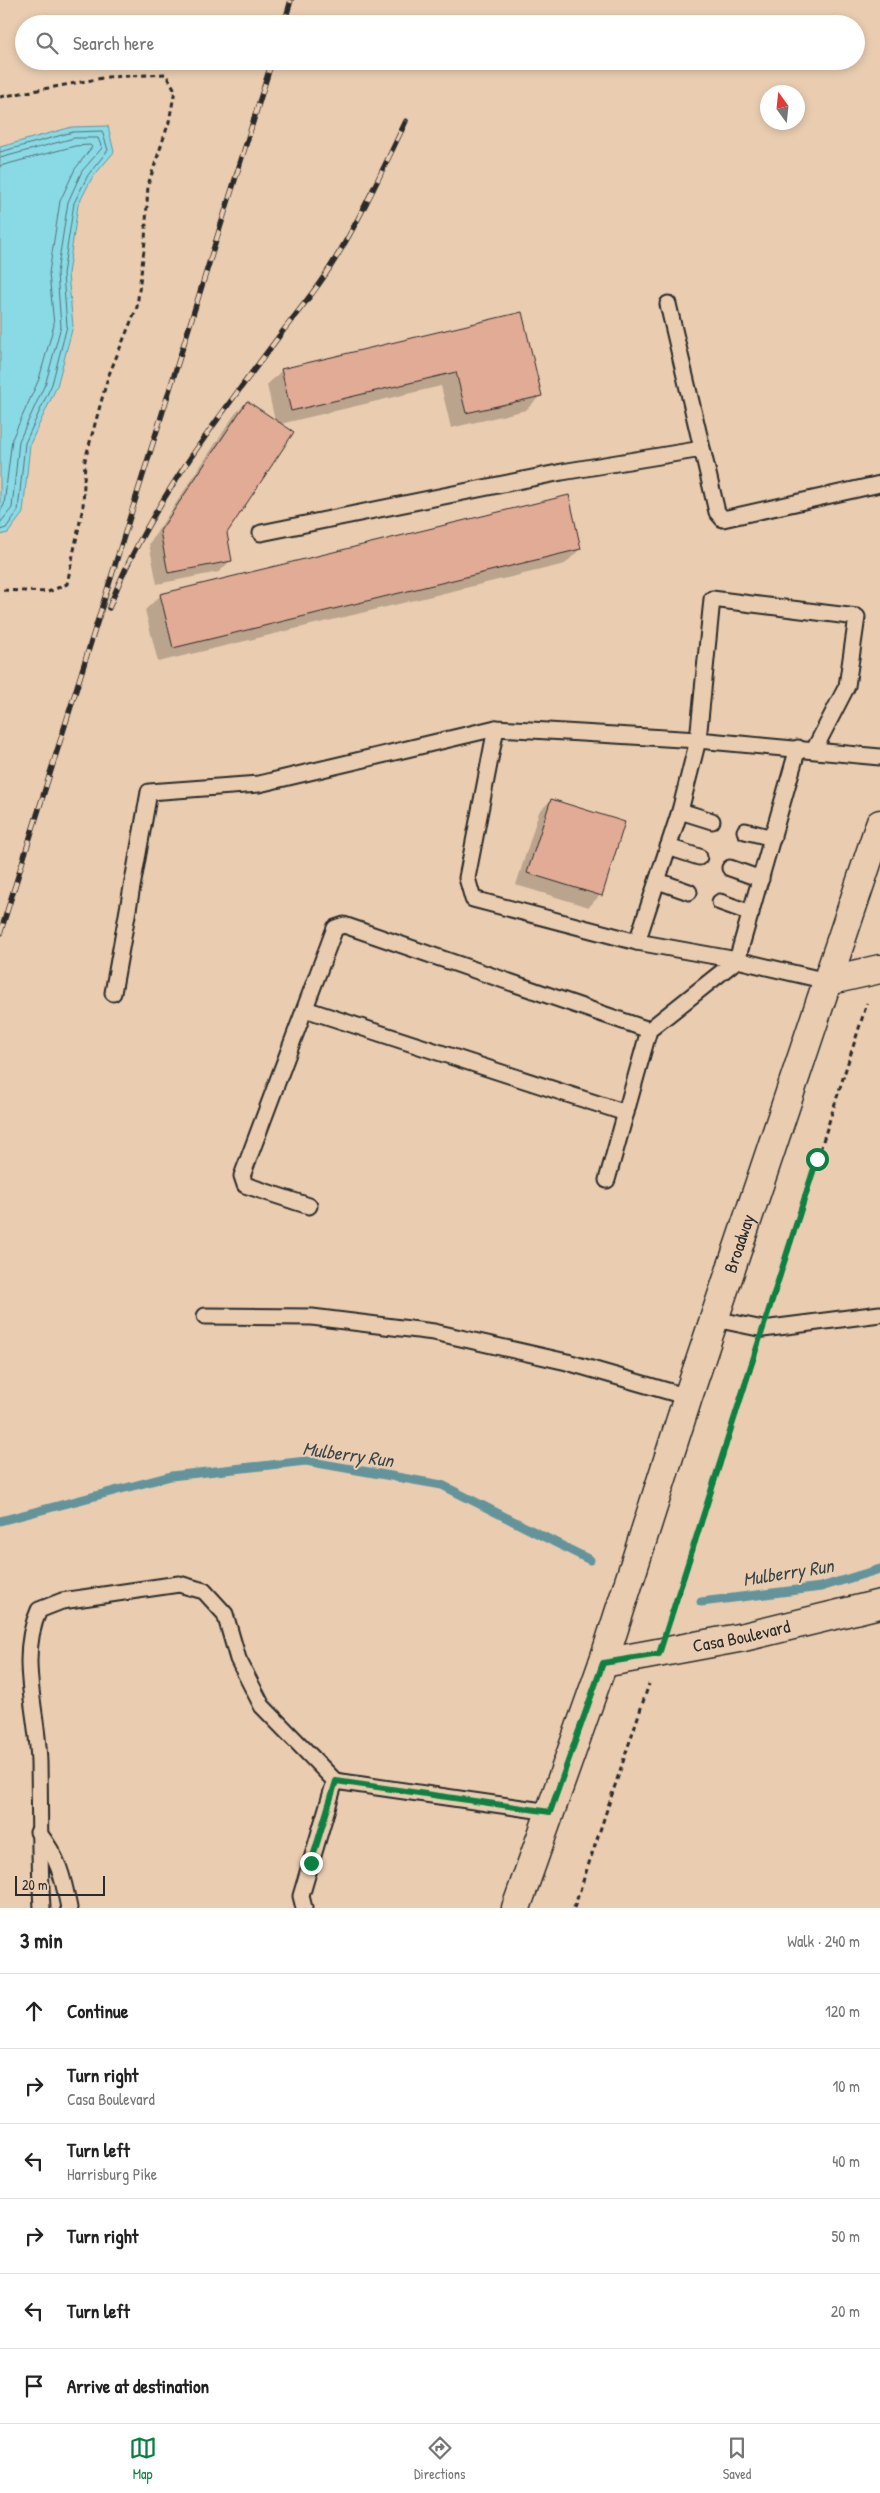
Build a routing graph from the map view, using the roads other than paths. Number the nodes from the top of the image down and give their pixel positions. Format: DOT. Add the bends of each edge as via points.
graph roads {
  1 [pos="668,304"];
  2 [pos="702,449"];
  3 [pos="880,484"];
  4 [pos="261,533"];
  5 [pos="496,728"];
  6 [pos="698,740"];
  7 [pos="798,748"];
  8 [pos="814,750"];
  9 [pos="880,757"];
  10 [pos="680,812"];
  11 [pos="712,821"];
  12 [pos="880,824"];
  13 [pos="745,831"];
  14 [pos="772,838"];
  15 [pos="668,847"];
  16 [pos="699,857"];
  17 [pos="730,868"];
  18 [pos="761,878"];
  19 [pos="658,881"];
  20 [pos="689,892"];
  21 [pos="720,902"];
  22 [pos="751,913"];
  23 [pos="637,942"];
  24 [pos="737,960"];
  25 [pos="879,969"];
  26 [pos="827,981"];
  27 [pos="113,993"];
  28 [pos="305,1009"];
  29 [pos="649,1030"];
  30 [pos="626,1114"];
  31 [pos="607,1180"];
  32 [pos="309,1206"];
  33 [pos="880,1314"];
  34 [pos="205,1316"];
  35 [pos="715,1319"];
  36 [pos="688,1397"];
  37 [pos="880,1604"];
  38 [pos="603,1663"];
  39 [pos="336,1781"];
  40 [pos="550,1812"];
  41 [pos="38,1832"];
  42 [pos="42,1908"];
  43 [pos="69,1908"];
  44 [pos="304,1908"];
  45 [pos="516,1908"];
  1 -- 2 [label="lane"];
  2 -- 3 [label="lane" via="717,512 723,520"];
  2 -- 4 [label="lane" via="562,472"];
  5 -- 6 [label="lane"];
  5 -- 23 [label="lane" via="467,878 473,899"];
  5 -- 27 [label="lane" via="258,784 149,792"];
  6 -- 7 [label="lane"];
  6 -- 8 [label="lane" via="712,599 857,617 847,686"];
  6 -- 10 [label="lane"];
  7 -- 8 [label="lane"];
  7 -- 14 [label="lane"];
  8 -- 9 [label="lane"];
  10 -- 11 [label="lane"];
  10 -- 15 [label="lane"];
  12 -- 26 [label="main road, Broadway"];
  13 -- 14 [label="lane"];
  14 -- 18 [label="lane"];
  15 -- 16 [label="lane"];
  15 -- 19 [label="lane"];
  17 -- 18 [label="lane"];
  18 -- 22 [label="lane"];
  19 -- 20 [label="lane"];
  19 -- 23 [label="lane"];
  21 -- 22 [label="lane"];
  22 -- 24 [label="lane"];
  23 -- 24 [label="lane"];
  24 -- 26 [label="lane"];
  24 -- 29 [label="lane"];
  25 -- 26 [label="main road"];
  26 -- 35 [label="main road, Broadway"];
  28 -- 29 [label="lane" via="335,928 344,925"];
  28 -- 30 [label="lane"];
  28 -- 32 [label="lane" via="242,1181 244,1185"];
  29 -- 30 [label="lane"];
  30 -- 31 [label="lane"];
  33 -- 35 [label="lane" via="763,1329"];
  34 -- 36 [label="lane" via="312,1317 434,1332 567,1362"];
  35 -- 36 [label="main road, Broadway"];
  36 -- 38 [label="main road, Broadway"];
  37 -- 38 [label="main road, Casa Boulevard" via="744,1637"];
  38 -- 40 [label="main road, Broadway"];
  39 -- 40 [label="lane"];
  39 -- 41 [label="lane" via="262,1706 238,1659 225,1614 204,1591 179,1584 62,1601 40,1610 32,1627 28,1650 39,1762"];
  39 -- 44 [label="lane" via="301,1896"];
  40 -- 45 [label="main road, Broadway"];
  41 -- 42 [label="lane"];
  41 -- 43 [label="lane" via="53,1850"];
}
